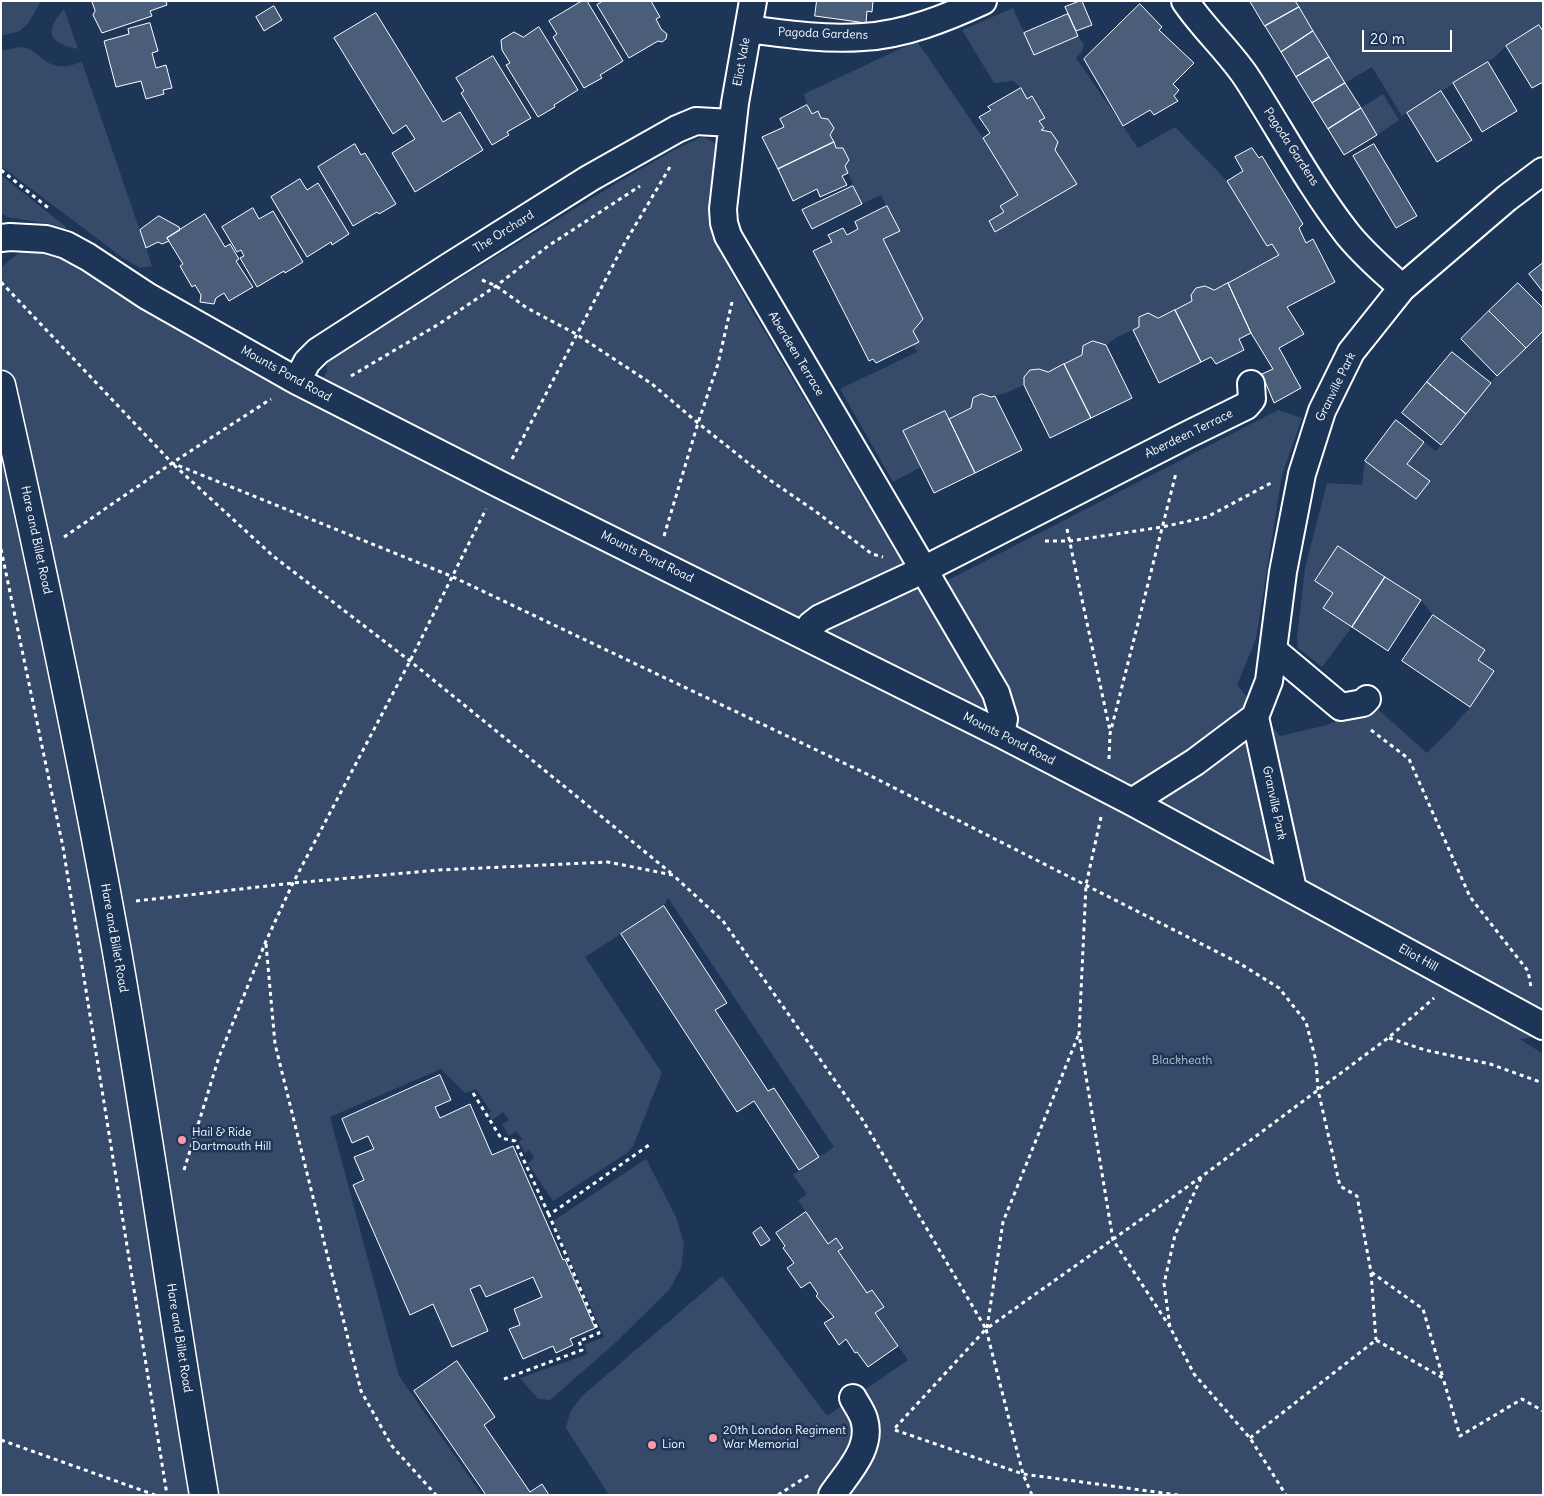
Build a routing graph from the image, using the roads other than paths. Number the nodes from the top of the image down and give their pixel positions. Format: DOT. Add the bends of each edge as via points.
graph roads {
  1 [pos="752,1"];
  2 [pos="984,1"];
  3 [pos="1185,1"];
  4 [pos="748,29"];
  5 [pos="732,123"];
  6 [pos="1543,171"];
  7 [pos="1,238"];
  8 [pos="1402,288"];
  9 [pos="298,381"];
  10 [pos="1251,384"];
  11 [pos="1,385"];
  12 [pos="924,570"];
  13 [pos="805,636"];
  14 [pos="1273,650"];
  15 [pos="1367,699"];
  16 [pos="1255,716"];
  17 [pos="1001,734"];
  18 [pos="1132,802"];
  19 [pos="1293,890"];
  20 [pos="1543,1026"];
  21 [pos="853,1398"];
  22 [pos="204,1495"];
  23 [pos="832,1495"];
  1 -- 4 [label="street, Eliot Vale"];
  2 -- 4 [label="street, Pagoda Gardens" via="925,24 870,36 825,37"];
  3 -- 8 [label="street, Pagoda Gardens" via="1246,77 1346,233"];
  4 -- 5 [label="street, Eliot Vale"];
  5 -- 9 [label="street, The Orchard" via="696,121 590,178 318,351 307,362"];
  5 -- 12 [label="street, Aberdeen Terrace" via="723,209 728,236"];
  6 -- 8 [label="street, Granville Park"];
  7 -- 9 [label="street, Mounts Pond Road" via="46,239 66,246"];
  8 -- 14 [label="street, Granville Park" via="1351,352 1322,411 1304,466 1282,572"];
  9 -- 13 [label="street, Mounts Pond Road"];
  10 -- 12 [label="street, Aberdeen Terrace" via="1252,399 1246,406"];
  11 -- 22 [label="street, Hare and Billet Road" via="78,744 116,948"];
  12 -- 13 [label="street, Aberdeen Terrace" via="820,618"];
  12 -- 17 [label="street, Aberdeen Terrace" via="996,693 1004,719"];
  13 -- 17 [label="street, Mounts Pond Road"];
  14 -- 15 [label="street" via="1341,707 1363,703"];
  14 -- 16 [label="street, Granville Park" via="1269,681"];
  16 -- 18 [label="street" via="1195,762"];
  16 -- 19 [label="street, Granville Park"];
  17 -- 18 [label="street, Mounts Pond Road"];
  18 -- 19 [label="street, Mounts Pond Road"];
  19 -- 20 [label="street, Eliot Hill"];
  21 -- 23 [label="street" via="864,1418 867,1440"];
}
